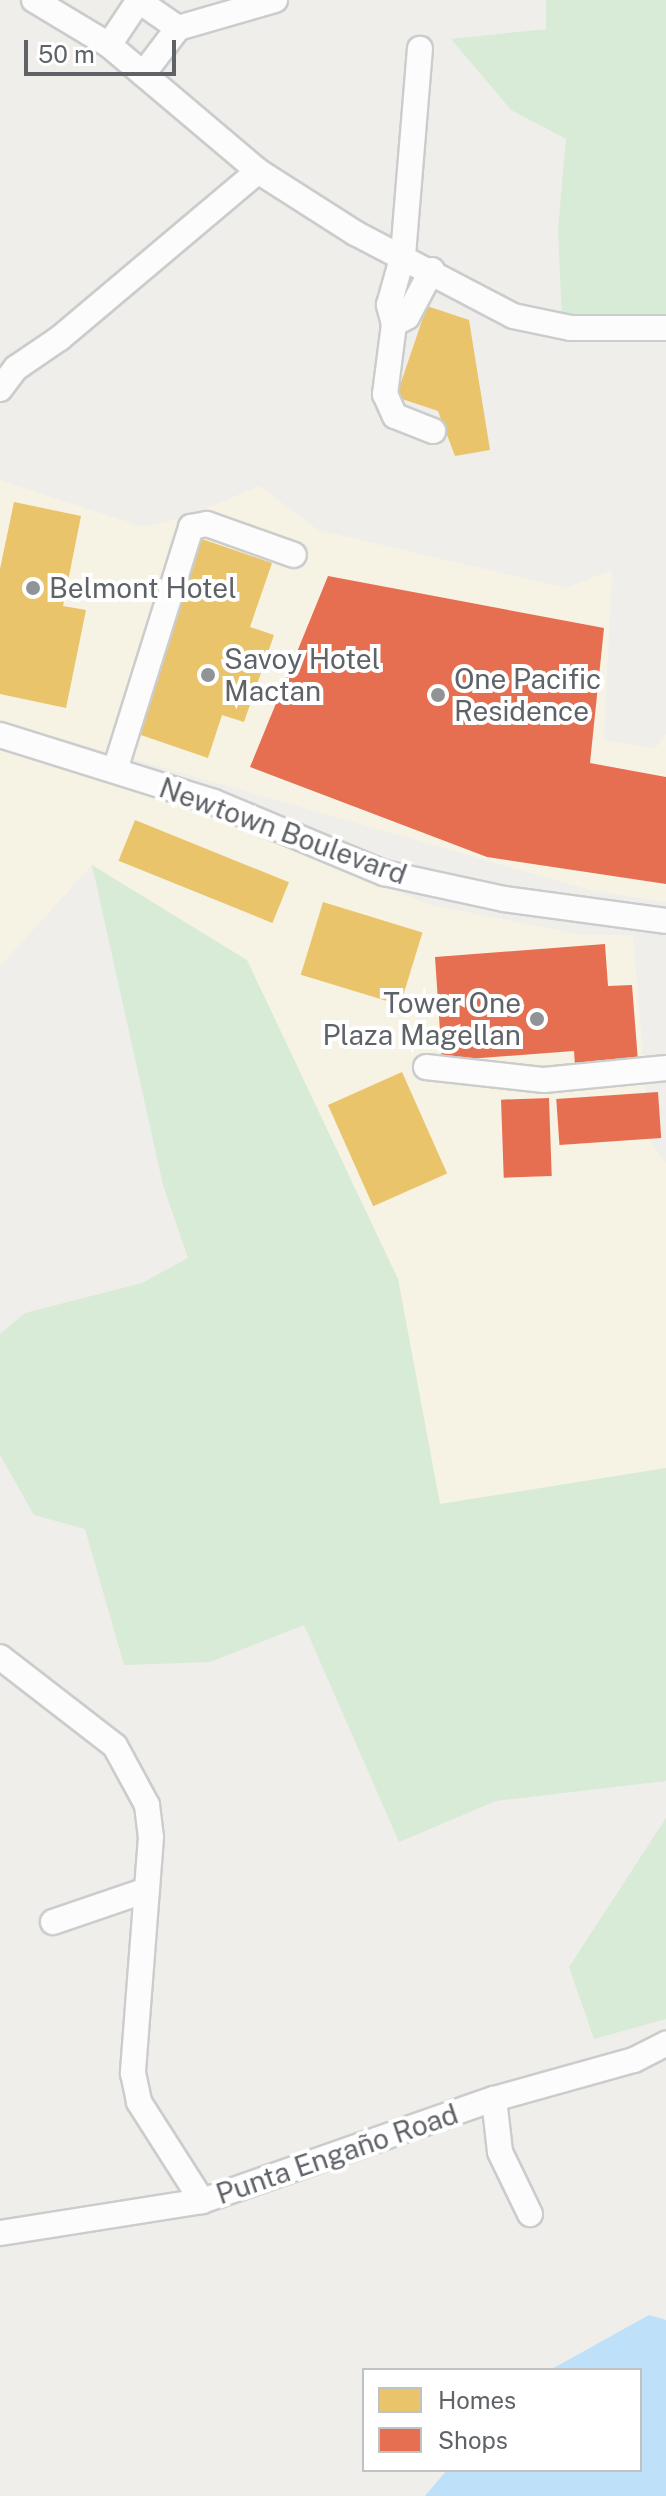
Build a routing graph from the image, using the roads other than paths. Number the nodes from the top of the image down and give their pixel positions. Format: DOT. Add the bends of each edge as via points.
graph roads {
  1 [pos="34,0"];
  2 [pos="275,0"];
  3 [pos="139,1"];
  4 [pos="178,28"];
  5 [pos="109,45"];
  6 [pos="420,49"];
  7 [pos="143,74"];
  8 [pos="258,171"];
  9 [pos="403,255"];
  10 [pos="432,270"];
  11 [pos="394,324"];
  12 [pos="666,328"];
  13 [pos="666,343"];
  14 [pos="0,389"];
  15 [pos="433,431"];
  16 [pos="294,555"];
  17 [pos="0,735"];
  18 [pos="115,770"];
  19 [pos="666,921"];
  20 [pos="426,1067"];
  21 [pos="666,1068"];
  22 [pos="0,1657"];
  23 [pos="147,1890"];
  24 [pos="53,1922"];
  25 [pos="666,2044"];
  26 [pos="494,2099"];
  27 [pos="202,2201"];
  28 [pos="530,2214"];
  29 [pos="0,2233"];
  1 -- 5 [label="street"];
  2 -- 4 [label="street"];
  3 -- 4 [label="street"];
  3 -- 5 [label="street"];
  4 -- 7 [label="street"];
  5 -- 7 [label="street"];
  6 -- 9 [label="street"];
  7 -- 8 [label="street"];
  8 -- 9 [label="street" via="355,233"];
  8 -- 14 [label="street" via="60,338 16,368"];
  9 -- 10 [label="street"];
  9 -- 11 [label="street" via="389,305"];
  10 -- 11 [label="street" via="407,317"];
  10 -- 12 [label="street" via="531,322 571,328"];
  11 -- 15 [label="street" via="386,405 395,416"];
  12 -- 13 [label="street"];
  16 -- 18 [label="street" via="207,524 191,527"];
  17 -- 18 [label="street, Newtown Boulevard"];
  18 -- 19 [label="street, Newtown Boulevard" via="214,802 384,873 504,899"];
  20 -- 21 [label="street" via="544,1080"];
  22 -- 23 [label="street" via="115,1746 131,1768 147,1805"];
  23 -- 24 [label="street"];
  23 -- 27 [label="street" via="133,2073 139,2102"];
  25 -- 26 [label="street, Punta Engaño Road" via="634,2060"];
  26 -- 27 [label="street, Punta Engaño Road"];
  26 -- 28 [label="street" via="500,2152"];
  27 -- 29 [label="street, Punta Engaño Road"];
}
